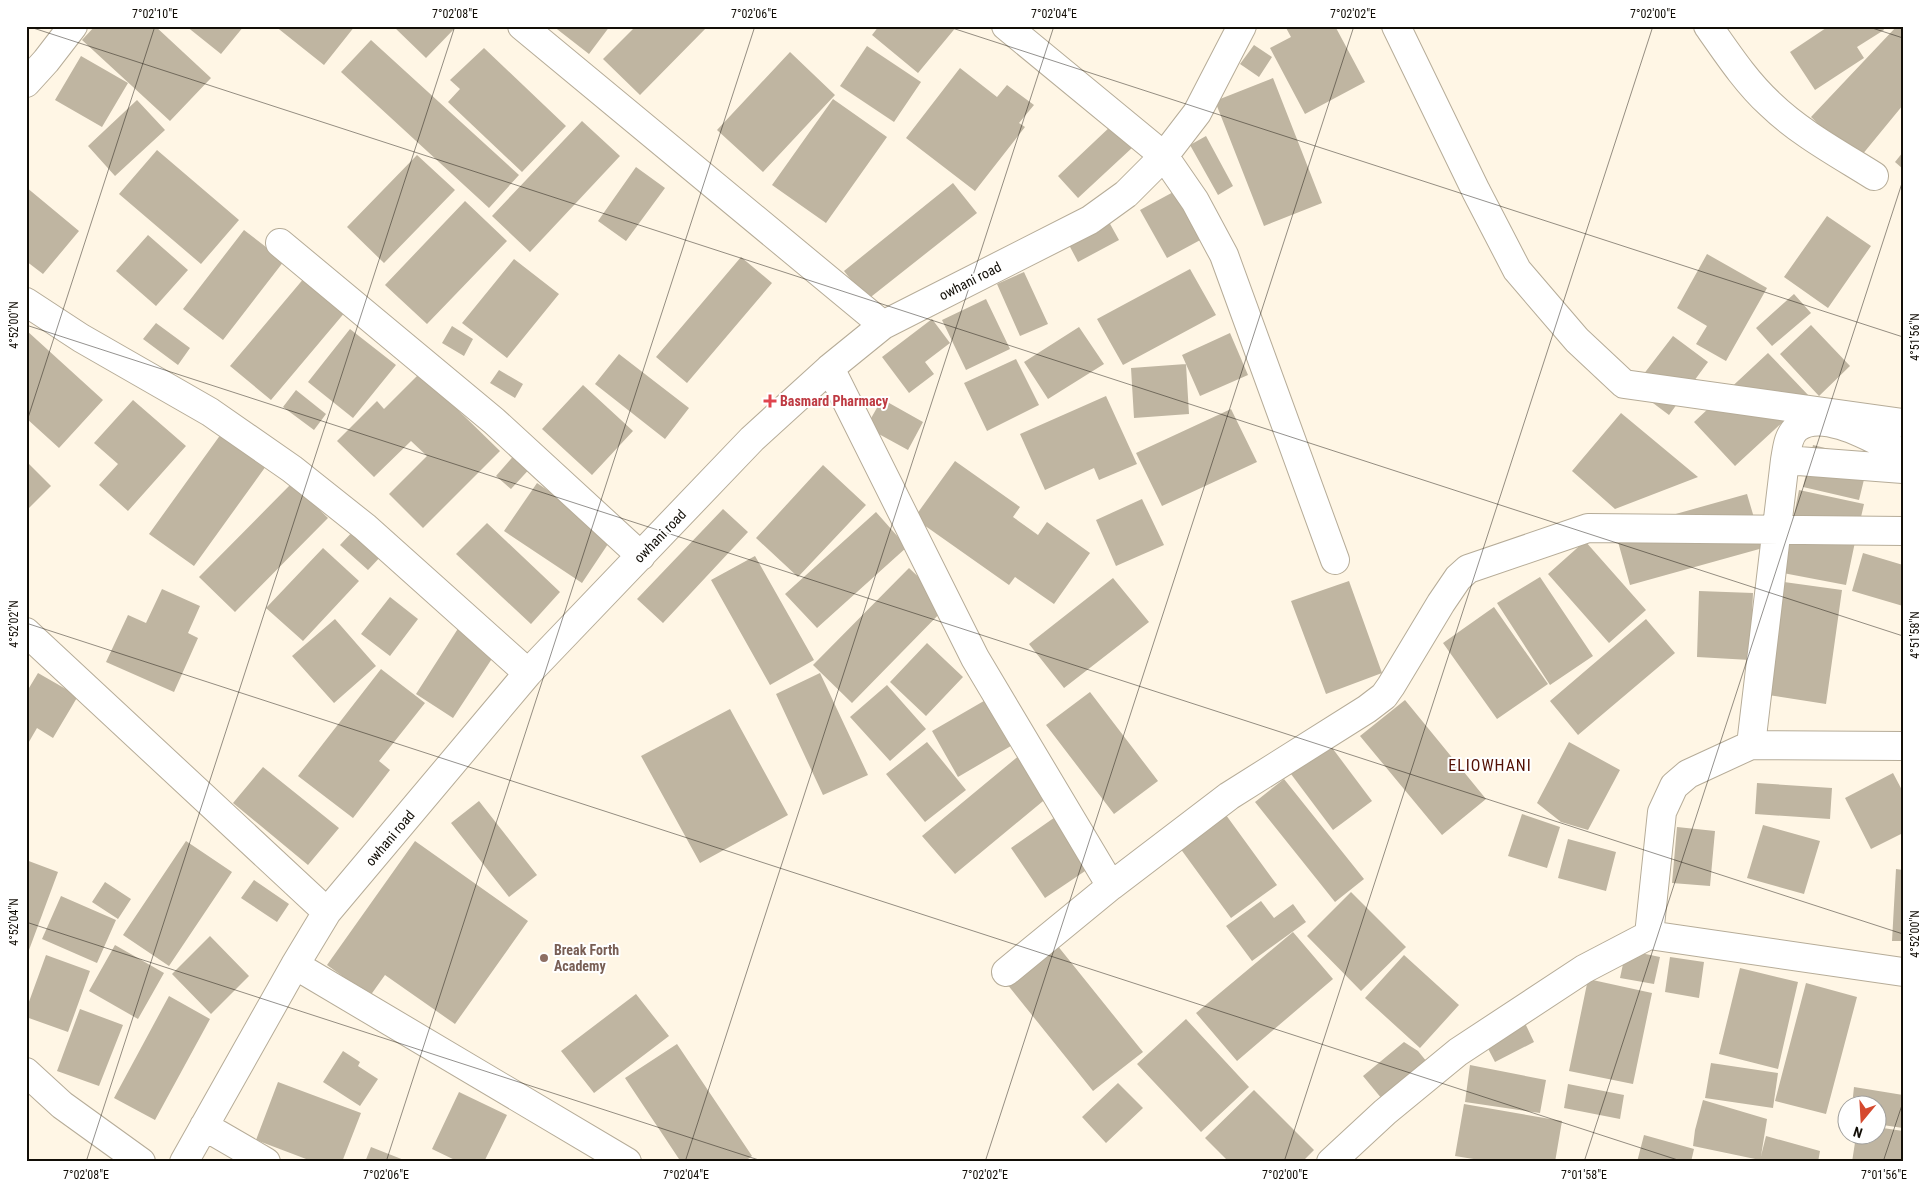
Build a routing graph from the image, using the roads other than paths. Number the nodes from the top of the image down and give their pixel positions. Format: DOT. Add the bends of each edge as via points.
graph roads {
  1 [pos="73,26"];
  2 [pos="522,26"];
  3 [pos="1006,26"];
  4 [pos="1242,26"];
  5 [pos="1396,26"];
  6 [pos="1708,26"];
  7 [pos="26,84"];
  8 [pos="1164,156"];
  9 [pos="1874,176"];
  10 [pos="280,243"];
  11 [pos="26,302"];
  12 [pos="883,325"];
  13 [pos="830,368"];
  14 [pos="1903,423"];
  15 [pos="1903,454"];
  16 [pos="1785,460"];
  17 [pos="1903,469"];
  18 [pos="1903,531"];
  19 [pos="641,556"];
  20 [pos="1335,560"];
  21 [pos="26,632"];
  22 [pos="528,673"];
  23 [pos="1751,745"];
  24 [pos="1903,746"];
  25 [pos="1111,886"];
  26 [pos="327,912"];
  27 [pos="1649,935"];
  28 [pos="295,965"];
  29 [pos="1006,972"];
  30 [pos="1903,972"];
  31 [pos="26,1072"];
  32 [pos="204,1126"];
  33 [pos="141,1162"];
  34 [pos="184,1162"];
  35 [pos="266,1162"];
  36 [pos="627,1162"];
  37 [pos="1331,1162"];
  1 -- 7 [label="street"];
  2 -- 12 [label="street"];
  3 -- 8 [label="street"];
  4 -- 8 [label="street, owhani road" via="1196,113"];
  5 -- 14 [label="street" via="1517,270 1577,340 1624,384"];
  6 -- 9 [label="street" via="1770,104 1794,124"];
  8 -- 12 [label="street, owhani road" via="1126,194 1090,220"];
  8 -- 20 [label="street" via="1195,201 1224,255"];
  10 -- 19 [label="street" via="494,421"];
  11 -- 22 [label="street" via="81,338 210,412 292,469 365,527"];
  12 -- 13 [label="street, owhani road"];
  13 -- 19 [label="street, owhani road" via="752,439"];
  13 -- 25 [label="street" via="975,658"];
  15 -- 16 [label="street" via="1847,427 1826,421 1798,427 1790,437"];
  16 -- 17 [label="street"];
  16 -- 23 [label="street"];
  18 -- 25 [label="street" via="1588,528 1468,569 1441,603 1384,696 1229,796"];
  19 -- 22 [label="street, owhani road"];
  21 -- 26 [label="street"];
  22 -- 26 [label="street, owhani road"];
  23 -- 24 [label="street"];
  23 -- 27 [label="street" via="1688,774 1674,786 1662,812"];
  25 -- 29 [label="street"];
  26 -- 28 [label="street, owhani road"];
  27 -- 30 [label="street"];
  27 -- 37 [label="street" via="1584,969 1458,1052"];
  28 -- 32 [label="street, owhani road"];
  28 -- 36 [label="street"];
  31 -- 33 [label="street" via="62,1106"];
  32 -- 34 [label="street, owhani road"];
  32 -- 35 [label="street"];
}
